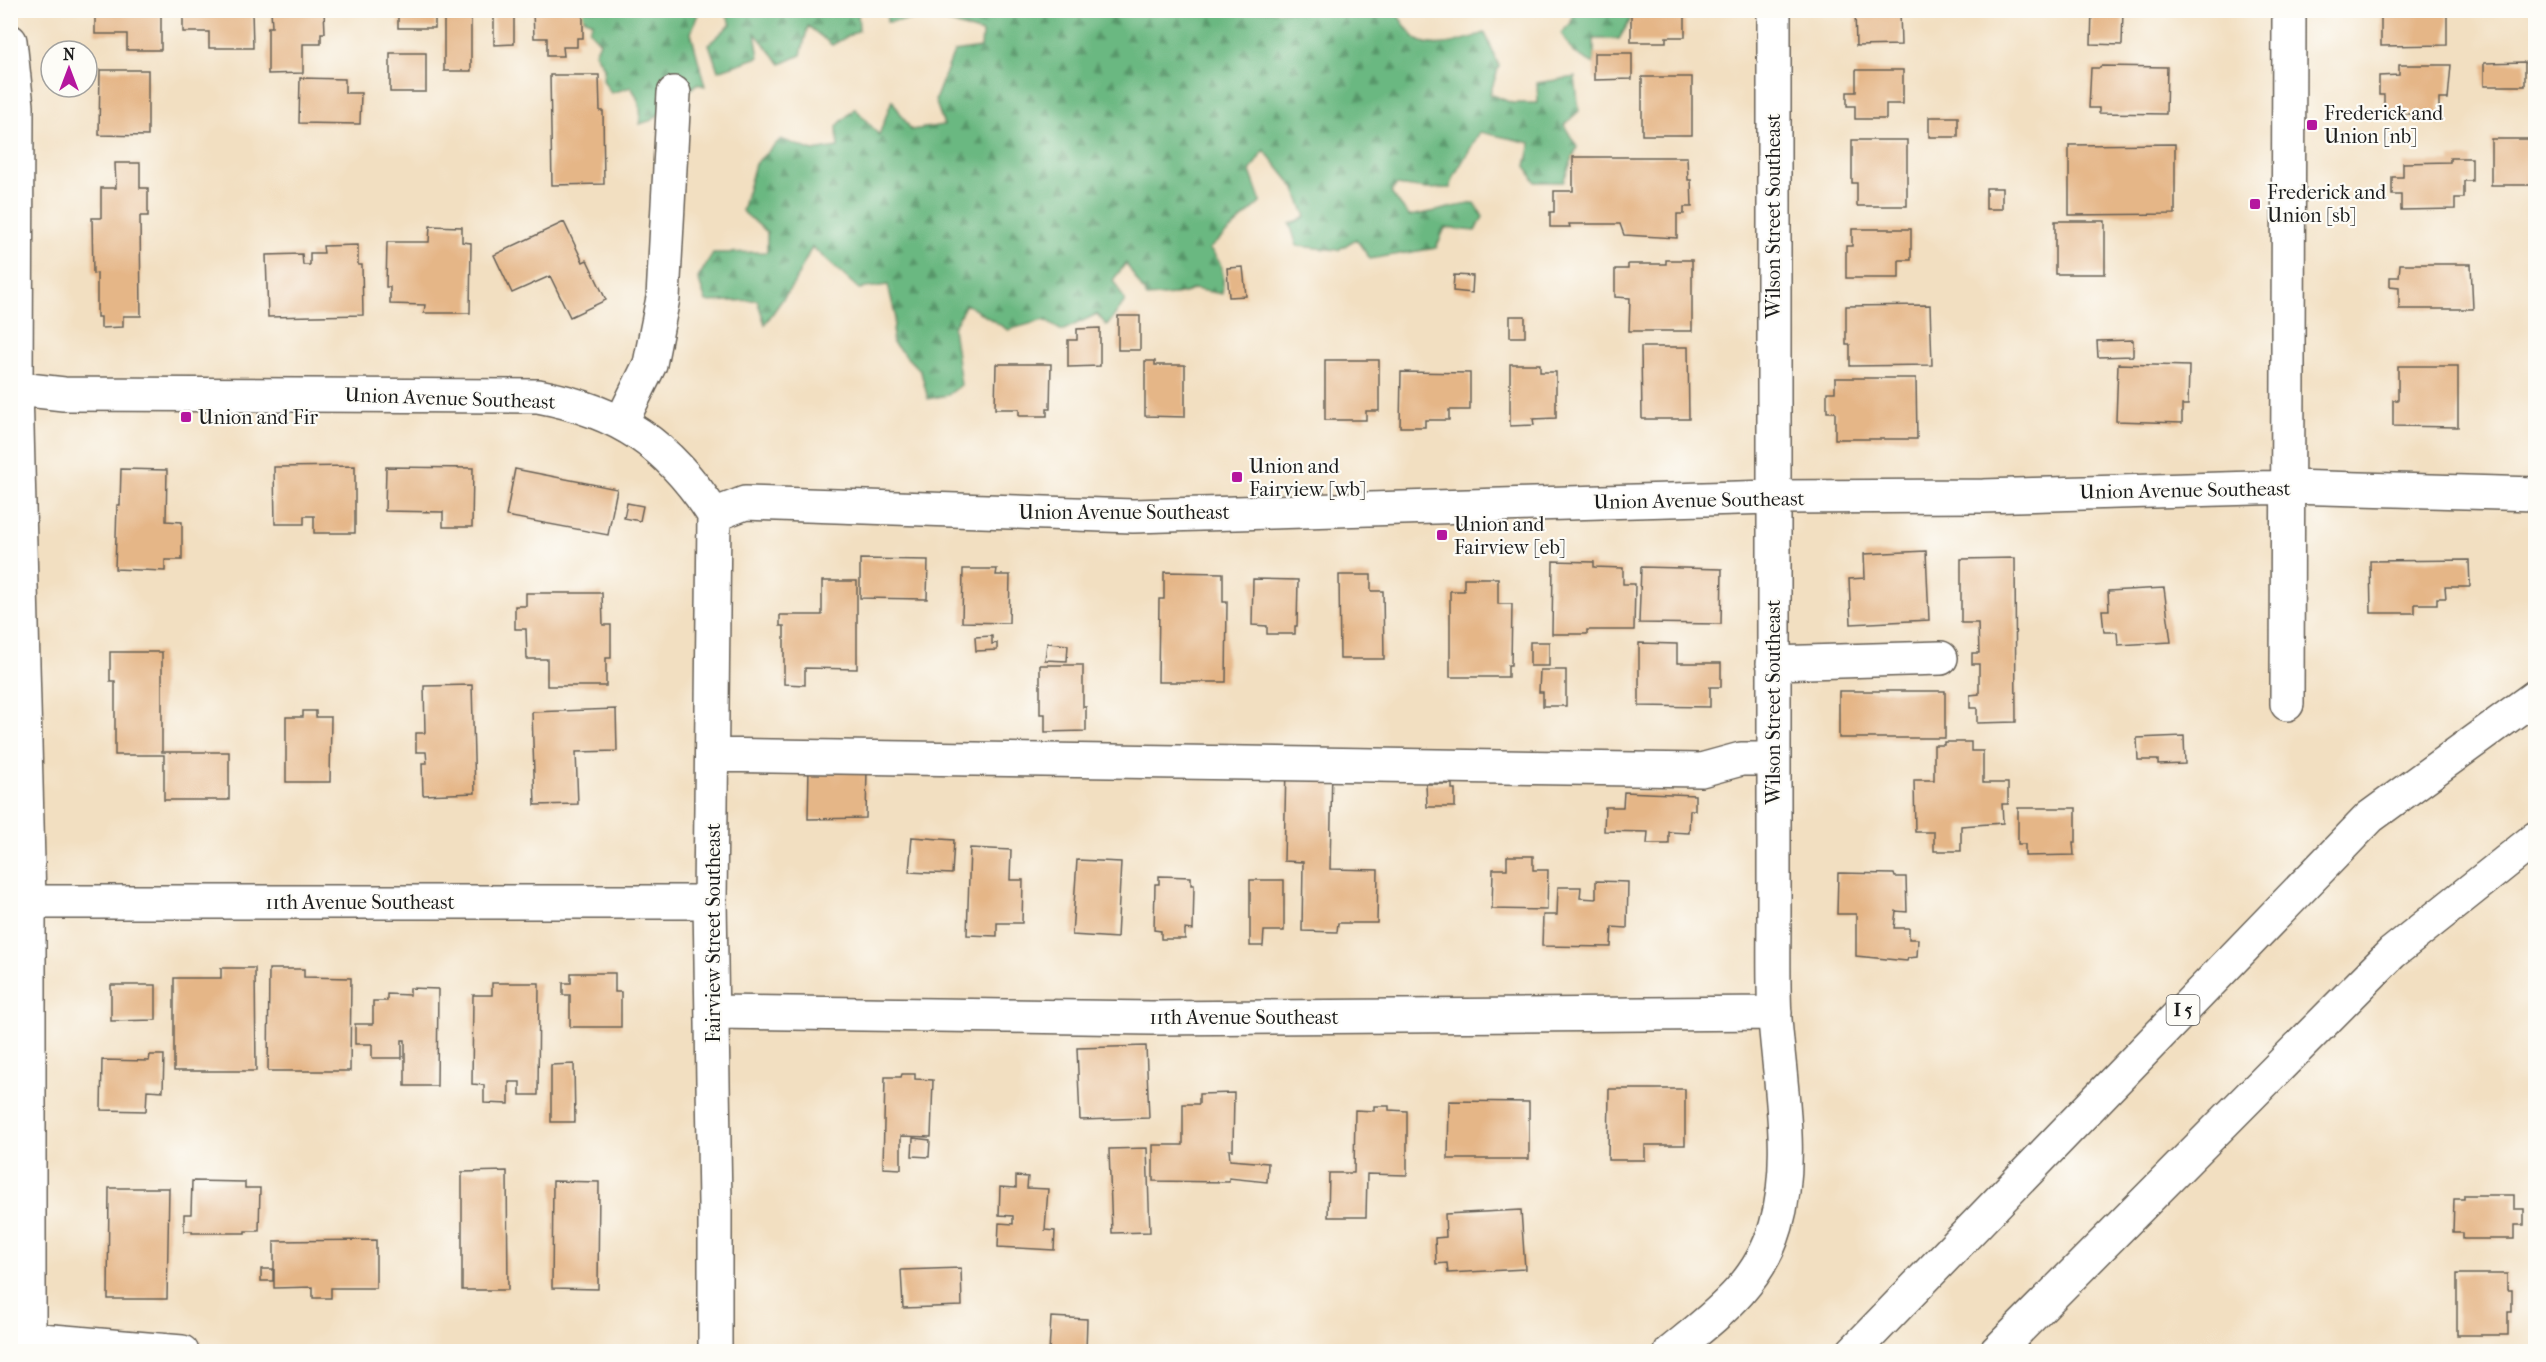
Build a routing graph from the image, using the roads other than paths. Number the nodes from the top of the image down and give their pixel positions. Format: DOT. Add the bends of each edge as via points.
graph roads {
  1 [pos="1774,10"];
  2 [pos="2289,10"];
  3 [pos="10,41"];
  4 [pos="674,93"];
  5 [pos="13,388"];
  6 [pos="621,423"];
  7 [pos="2289,487"];
  8 [pos="2535,494"];
  9 [pos="1772,497"];
  10 [pos="714,515"];
  11 [pos="1941,658"];
  12 [pos="1773,663"];
  13 [pos="2535,696"];
  14 [pos="2287,704"];
  15 [pos="713,755"];
  16 [pos="1774,759"];
  17 [pos="2535,838"];
  18 [pos="20,902"];
  19 [pos="711,902"];
  20 [pos="713,1012"];
  21 [pos="1775,1013"];
  22 [pos="29,1345"];
  23 [pos="182,1352"];
  24 [pos="715,1352"];
  25 [pos="1671,1352"];
  26 [pos="1853,1352"];
  27 [pos="1996,1352"];
  1 -- 9 [label="main road, Wilson Street Southeast"];
  2 -- 7 [label="main road"];
  3 -- 5 [label="main road" via="17,106"];
  4 -- 6 [label="main road" via="663,298 650,364"];
  5 -- 6 [label="main road, Union Avenue Southeast" via="64,394 538,396 596,410"];
  5 -- 18 [label="main road"];
  6 -- 10 [label="main road, Union Avenue Southeast" via="645,437 696,487"];
  7 -- 8 [label="main road, Union Avenue Southeast"];
  7 -- 9 [label="main road, Union Avenue Southeast"];
  7 -- 14 [label="main road"];
  9 -- 10 [label="main road, Union Avenue Southeast" via="1133,516 745,503"];
  9 -- 12 [label="main road, Wilson Street Southeast"];
  10 -- 15 [label="main road, Fairview Street Southeast"];
  11 -- 12 [label="main road"];
  12 -- 16 [label="main road, Wilson Street Southeast"];
  13 -- 26 [label="main road, I 5" via="2370,817"];
  15 -- 16 [label="main road" via="1701,770 1741,759"];
  15 -- 19 [label="main road, Fairview Street Southeast"];
  16 -- 21 [label="main road, Wilson Street Southeast"];
  17 -- 27 [label="main road" via="2392,953"];
  18 -- 19 [label="main road, 11th Avenue Southeast"];
  18 -- 22 [label="main road"];
  19 -- 20 [label="main road, Fairview Street Southeast"];
  20 -- 21 [label="main road, 11th Avenue Southeast" via="1152,1018"];
  20 -- 24 [label="main road, Fairview Street Southeast"];
  21 -- 25 [label="main road, Wilson Street Southeast" via="1785,1154 1777,1222 1752,1278 1711,1320"];
  22 -- 23 [label="main road"];
}
